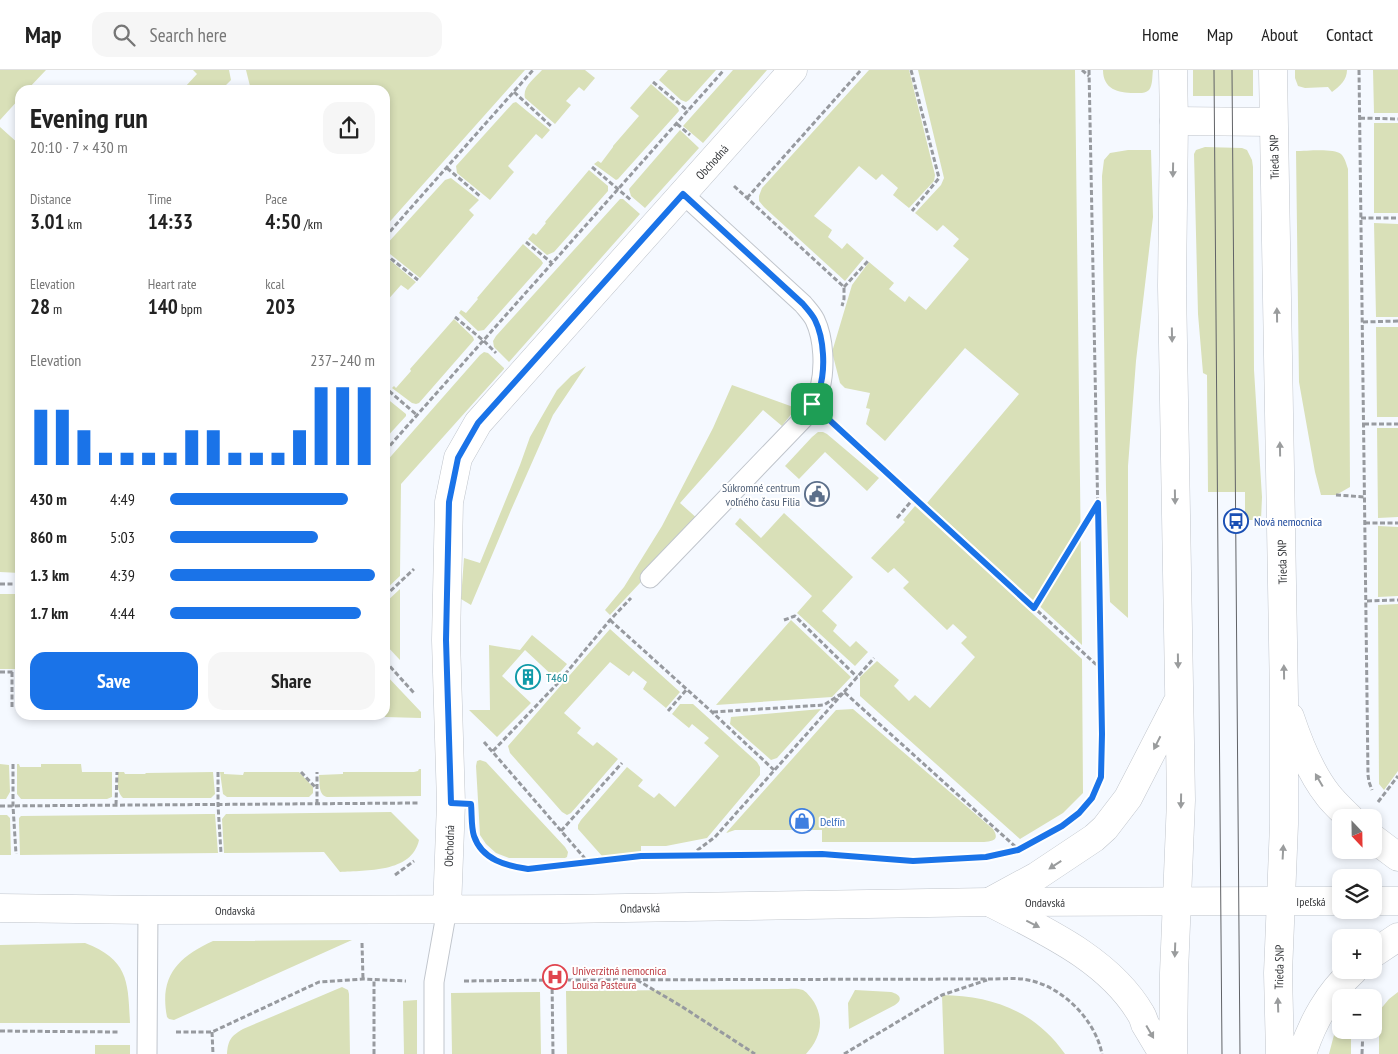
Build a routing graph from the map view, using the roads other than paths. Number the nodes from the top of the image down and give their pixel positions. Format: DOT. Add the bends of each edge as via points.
graph roads {
  1 [pos="793,70"];
  2 [pos="1173,70"];
  3 [pos="1272,70"];
  4 [pos="1174,121"];
  5 [pos="1273,122"];
  6 [pos="683,194"];
  7 [pos="650,578"];
  8 [pos="1284,698"];
  9 [pos="1179,699"];
  10 [pos="1341,809"];
  11 [pos="1382,845"];
  12 [pos="1398,857"];
  13 [pos="1177,901"];
  14 [pos="1280,901"];
  15 [pos="1332,901"];
  16 [pos="1382,901"];
  17 [pos="1398,901"];
  18 [pos="989,902"];
  19 [pos="0,908"];
  20 [pos="447,909"];
  21 [pos="148,910"];
  22 [pos="1398,937"];
  23 [pos="1382,948"];
  24 [pos="1345,979"];
  25 [pos="148,1054"];
  26 [pos="434,1054"];
  27 [pos="1163,1054"];
  28 [pos="1173,1054"];
  29 [pos="1280,1054"];
  30 [pos="1302,1054"];
  1 -- 6 [label="street, Obchodná"];
  2 -- 4 [label="street"];
  3 -- 5 [label="street, Trieda SNP"];
  4 -- 5 [label="street"];
  4 -- 9 [label="street, one-way" via="1172,286"];
  8 -- 5 [label="street, Trieda SNP, one-way"];
  6 -- 7 [label="lane" via="803,304 821,337 822,372 820,389 803,419"];
  6 -- 20 [label="street, Obchodná" via="478,423 458,458 449,502 446,621 451,803"];
  10 -- 8 [label="street, one-way" via="1327,794 1303,751"];
  14 -- 8 [label="street, Trieda SNP, one-way"];
  9 -- 13 [label="street, one-way" via="1181,800"];
  9 -- 18 [label="street, one-way" via="1128,798 1104,828 1037,876"];
  11 -- 12 [label="street"];
  13 -- 14 [label="street, Ondavská"];
  13 -- 18 [label="street, Ondavská"];
  13 -- 28 [label="street, one-way"];
  14 -- 15 [label="street, Ipeľská"];
  29 -- 14 [label="street, Trieda SNP, one-way"];
  16 -- 17 [label="street"];
  18 -- 20 [label="street, Ondavská"];
  18 -- 27 [label="street, one-way" via="1066,943 1104,970 1141,1014"];
  19 -- 21 [label="street, Ondavská"];
  20 -- 21 [label="street, Ondavská"];
  20 -- 26 [label="lane" via="434,982"];
  21 -- 25 [label="lane"];
  22 -- 23 [label="street"];
  24 -- 30 [label="street" via="1321,1010 1310,1029"];
}
